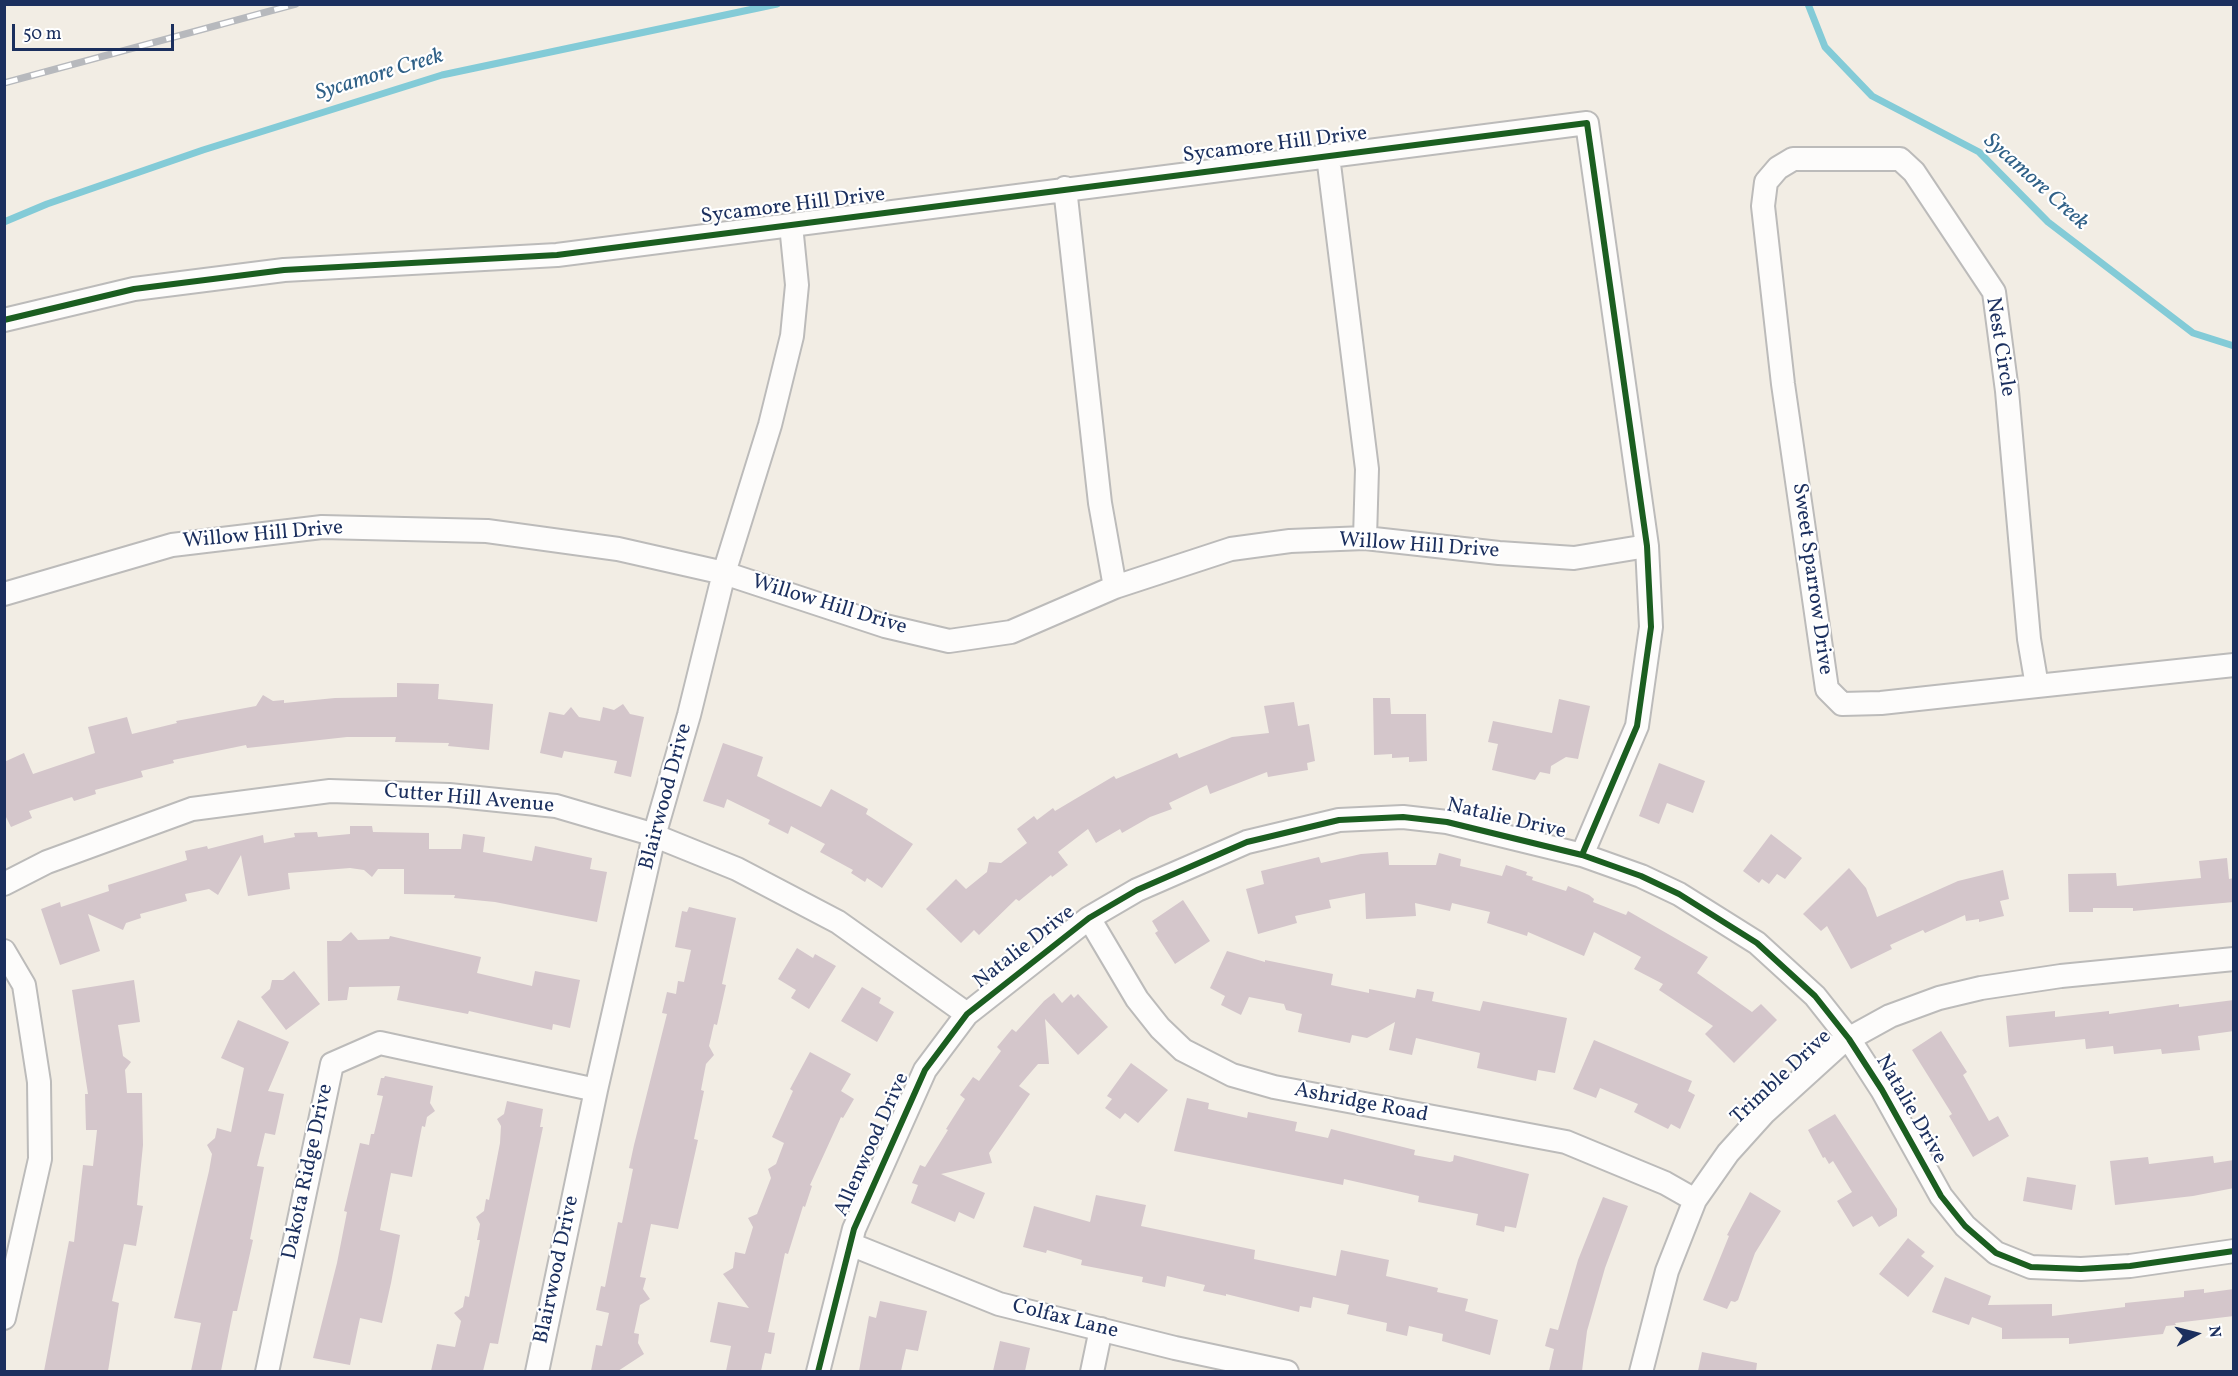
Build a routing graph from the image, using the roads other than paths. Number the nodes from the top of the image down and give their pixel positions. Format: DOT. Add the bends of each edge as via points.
graph roads {
  1 [pos="1328,156"];
  2 [pos="1778,168"];
  3 [pos="1065,188"];
  4 [pos="791,225"];
  5 [pos="4,320"];
  6 [pos="1365,538"];
  7 [pos="1647,546"];
  8 [pos="724,573"];
  9 [pos="1115,587"];
  10 [pos="4,594"];
  11 [pos="2234,665"];
  12 [pos="2037,686"];
  13 [pos="654,836"];
  14 [pos="1582,855"];
  15 [pos="4,884"];
  16 [pos="1089,918"];
  17 [pos="4,951"];
  18 [pos="2234,959"];
  19 [pos="967,1014"];
  20 [pos="1849,1039"];
  21 [pos="596,1090"];
  22 [pos="1695,1200"];
  23 [pos="850,1244"];
  24 [pos="2234,1251"];
  25 [pos="4,1318"];
  26 [pos="1101,1329"];
  27 [pos="267,1371"];
  28 [pos="537,1371"];
  29 [pos="818,1371"];
  30 [pos="1092,1371"];
  31 [pos="1287,1371"];
  32 [pos="1641,1371"];
  1 -- 3 [label="street, Sycamore Hill Drive"];
  1 -- 6 [label="street" via="1367,469"];
  1 -- 7 [label="street, Sycamore Hill Drive" via="1587,123"];
  2 -- 12 [label="street, Nest Circle" via="1803,158 1900,159 1914,172 1994,292"];
  2 -- 12 [label="street, Sweet Sparrow Drive" via="1766,182 1763,206 1783,384 1827,688 1842,705"];
  3 -- 4 [label="street, Sycamore Hill Drive"];
  3 -- 9 [label="street" via="1100,503"];
  4 -- 5 [label="street, Sycamore Hill Drive" via="557,255 273,272 134,289"];
  4 -- 8 [label="street, Blairwood Drive" via="797,285 792,336 770,426"];
  6 -- 7 [label="street, Willow Hill Drive" via="1574,558"];
  6 -- 9 [label="street, Willow Hill Drive" via="1231,549"];
  7 -- 14 [label="street" via="1651,627 1637,726"];
  8 -- 9 [label="street, Willow Hill Drive" via="885,626 949,641 1011,632"];
  8 -- 10 [label="street, Willow Hill Drive" via="618,549 487,531 322,527 172,545"];
  8 -- 13 [label="street, Blairwood Drive"];
  11 -- 12 [label="street, Sweet Sparrow Drive"];
  13 -- 15 [label="street, Cutter Hill Avenue" via="556,806 449,795 330,791 192,809 47,862"];
  13 -- 19 [label="street, Cutter Hill Avenue" via="737,869 838,922"];
  13 -- 21 [label="street, Blairwood Drive"];
  14 -- 16 [label="street, Natalie Drive" via="1447,822 1403,817 1339,820 1247,842 1137,890"];
  14 -- 20 [label="street, Natalie Drive" via="1679,894 1757,943 1815,996"];
  16 -- 19 [label="street, Natalie Drive"];
  16 -- 22 [label="street, Ashridge Road" via="1137,999 1160,1028 1183,1050 1232,1075 1274,1087 1566,1142 1665,1183"];
  17 -- 25 [label="street" via="24,985 39,1082 40,1159"];
  18 -- 20 [label="street, Trimble Drive" via="1982,988 1890,1016"];
  19 -- 23 [label="street, Allenwood Drive" via="925,1070"];
  20 -- 22 [label="street, Trimble Drive" via="1765,1112 1728,1153"];
  20 -- 24 [label="street, Natalie Drive" via="1941,1196 1965,1226 1996,1253 2031,1267 2080,1269"];
  21 -- 27 [label="street, Dakota Ridge Drive" via="380,1043 332,1064"];
  21 -- 28 [label="street, Blairwood Drive"];
  22 -- 32 [label="street, Trimble Drive" via="1666,1271"];
  23 -- 26 [label="street, Colfax Lane" via="999,1304"];
  23 -- 29 [label="street, Allenwood Drive"];
  26 -- 30 [label="street"];
  26 -- 31 [label="street, Colfax Lane"];
}
